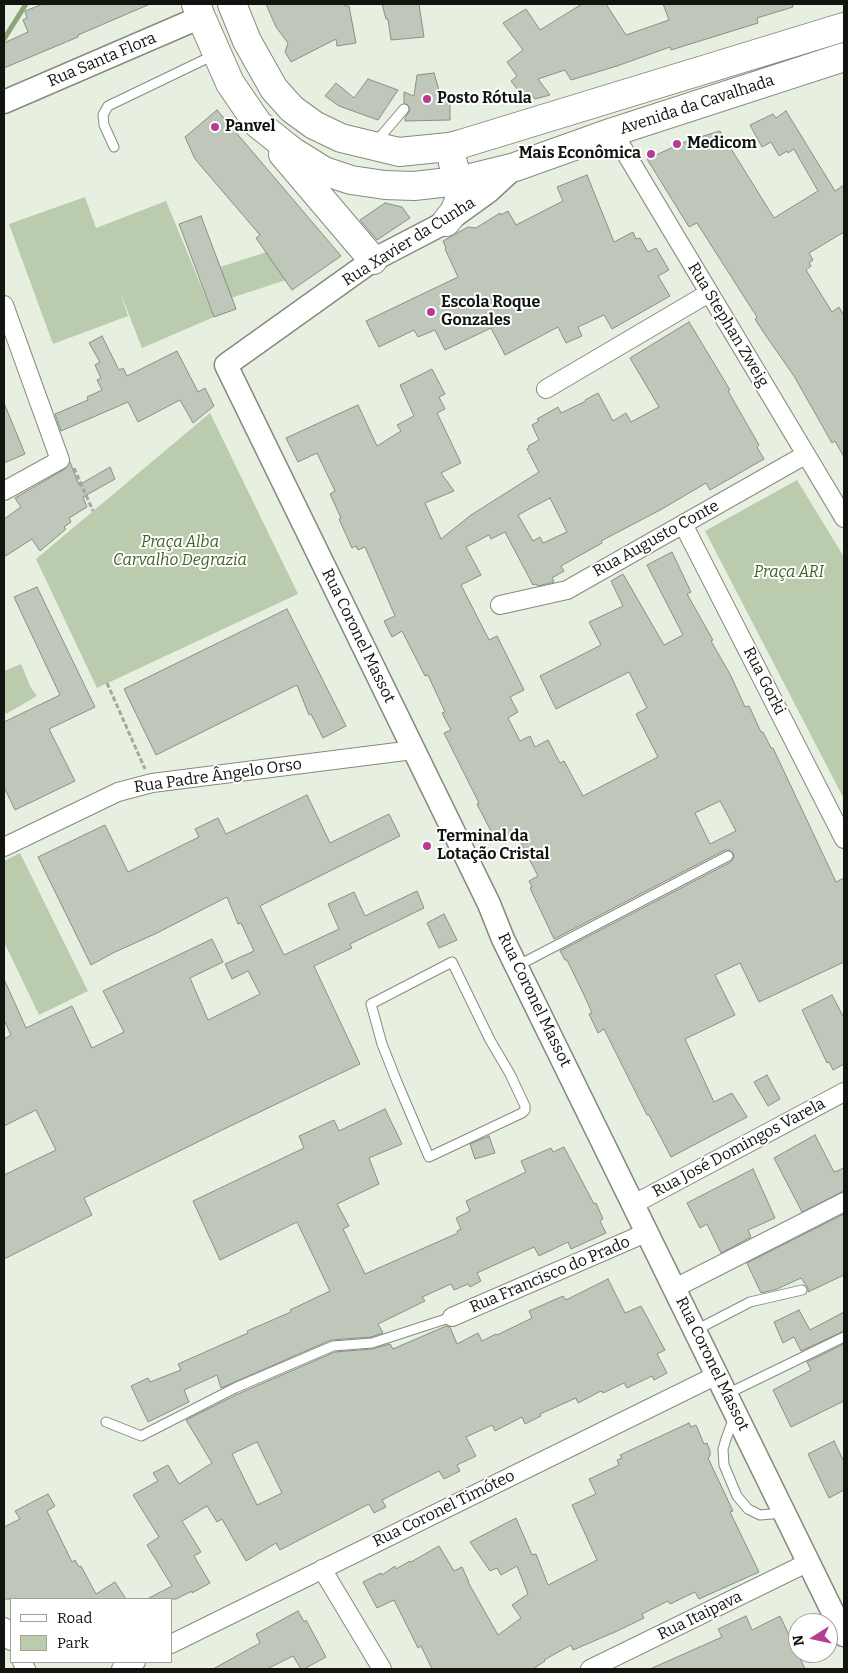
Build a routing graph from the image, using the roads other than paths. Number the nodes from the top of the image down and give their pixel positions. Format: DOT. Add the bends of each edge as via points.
graph roads {
  1 [pos="232,4"];
  2 [pos="198,11"];
  3 [pos="844,27"];
  4 [pos="217,54"];
  5 [pos="844,57"];
  6 [pos="274,89"];
  7 [pos="4,102"];
  8 [pos="404,109"];
  9 [pos="258,124"];
  10 [pos="613,132"];
  11 [pos="372,146"];
  12 [pos="114,147"];
  13 [pos="449,147"];
  14 [pos="515,167"];
  15 [pos="458,181"];
  16 [pos="446,222"];
  17 [pos="373,260"];
  18 [pos="709,293"];
  19 [pos="4,305"];
  20 [pos="226,365"];
  21 [pos="546,389"];
  22 [pos="805,455"];
  23 [pos="4,491"];
  24 [pos="844,518"];
  25 [pos="683,524"];
  26 [pos="500,605"];
  27 [pos="413,750"];
  28 [pos="844,839"];
  29 [pos="4,847"];
  30 [pos="728,856"];
  31 [pos="517,966"];
  32 [pos="844,1092"];
  33 [pos="429,1157"];
  34 [pos="844,1202"];
  35 [pos="634,1204"];
  36 [pos="648,1232"];
  37 [pos="675,1288"];
  38 [pos="802,1290"];
  39 [pos="452,1317"];
  40 [pos="696,1330"];
  41 [pos="844,1337"];
  42 [pos="727,1394"];
  43 [pos="106,1422"];
  44 [pos="784,1513"];
  45 [pos="809,1562"];
  46 [pos="322,1569"];
  47 [pos="4,1627"];
  48 [pos="844,1635"];
  49 [pos="10,1639"];
  50 [pos="172,1644"];
  51 [pos="134,1663"];
  52 [pos="121,1669"];
  53 [pos="382,1669"];
  54 [pos="590,1669"];
  1 -- 6 [label="main road, Avenida da Cavalhada" via="247,41"];
  2 -- 4 [label="main road, Avenida da Cavalhada"];
  2 -- 6 [label="main road" via="225,24 252,68"];
  2 -- 7 [label="street, Rua Santa Flora"];
  3 -- 13 [label="main road, Avenida da Cavalhada"];
  4 -- 9 [label="main road, Avenida da Cavalhada" via="230,83"];
  4 -- 12 [label="lane" via="108,106 103,115 104,125"];
  5 -- 10 [label="main road, Avenida da Cavalhada"];
  6 -- 11 [label="main road, Avenida da Cavalhada" via="292,109 314,125 341,138"];
  8 -- 11 [label="lane"];
  9 -- 15 [label="main road, Avenida da Cavalhada" via="324,171 351,180 414,186"];
  9 -- 17 [label="main road"];
  10 -- 14 [label="main road, Avenida da Cavalhada"];
  10 -- 18 [label="street, Rua Stephan Zweig"];
  11 -- 13 [label="main road, Avenida da Cavalhada" via="407,152"];
  13 -- 15 [label="main road"];
  14 -- 15 [label="main road, Avenida da Cavalhada"];
  14 -- 16 [label="street, Rua Xavier da Cunha" via="490,191"];
  15 -- 16 [label="main road" via="459,201"];
  16 -- 17 [label="street, Rua Xavier da Cunha"];
  17 -- 20 [label="street, Rua Xavier da Cunha"];
  18 -- 21 [label="street"];
  18 -- 22 [label="street, Rua Stephan Zweig"];
  19 -- 23 [label="street" via="60,460"];
  20 -- 27 [label="street, Rua Coronel Massot"];
  22 -- 24 [label="street, Rua Stephan Zweig"];
  22 -- 25 [label="street, Rua Augusto Conte"];
  25 -- 26 [label="street, Rua Augusto Conte" via="567,590"];
  25 -- 28 [label="street, Rua Gorki"];
  27 -- 29 [label="street, Rua Padre Ângelo Orso" via="152,783 118,792"];
  27 -- 31 [label="street, Rua Coronel Massot"];
  30 -- 31 [label="lane"];
  31 -- 35 [label="street, Rua Coronel Massot"];
  32 -- 35 [label="street, Rua José Domingos Varela"];
  33 -- 33 [label="lane" via="525,1110 452,962 371,1004 382,1044"];
  34 -- 37 [label="street"];
  35 -- 36 [label="street, Rua Coronel Massot"];
  36 -- 37 [label="street, Rua Coronel Massot"];
  36 -- 39 [label="street, Rua Francisco do Prado"];
  37 -- 40 [label="street, Rua Coronel Massot"];
  38 -- 40 [label="lane" via="750,1302"];
  39 -- 43 [label="lane" via="372,1343 333,1346 235,1388 141,1436"];
  40 -- 42 [label="street, Rua Coronel Massot"];
  41 -- 42 [label="lane"];
  42 -- 44 [label="street, Rua Coronel Massot"];
  42 -- 44 [label="lane" via="724,1465 737,1496 748,1509 760,1515"];
  42 -- 46 [label="street, Rua Coronel Timóteo"];
  44 -- 45 [label="street, Rua Coronel Massot"];
  45 -- 48 [label="street, Rua Coronel Massot" via="835,1609"];
  45 -- 54 [label="street, Rua Itaipava"];
  46 -- 50 [label="street, Rua Coronel Timóteo"];
  46 -- 53 [label="street"];
  47 -- 49 [label="street"];
  51 -- 52 [label="street"];
}
